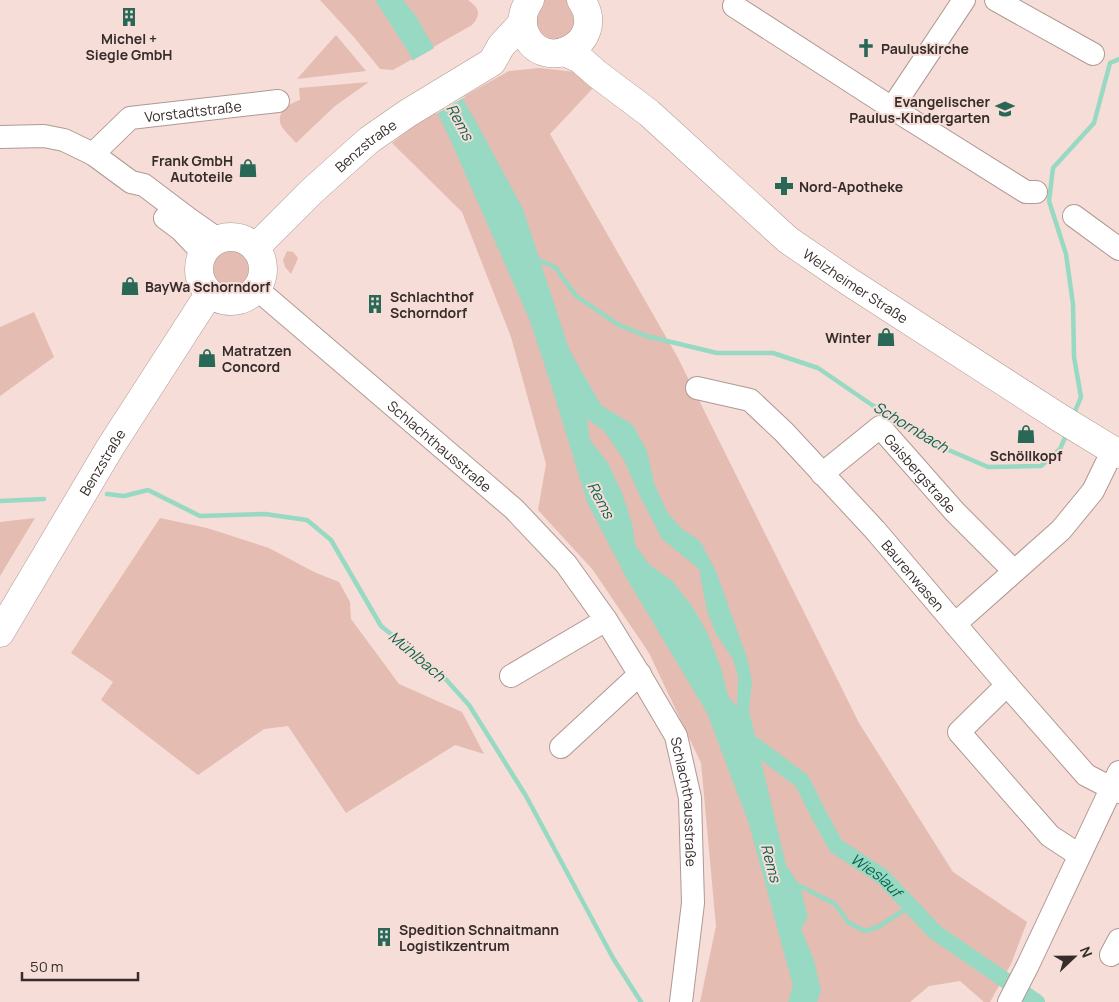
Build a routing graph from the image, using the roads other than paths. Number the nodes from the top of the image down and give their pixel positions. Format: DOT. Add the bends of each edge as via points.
graph roads {
  1 [pos="964,0"];
  2 [pos="996,0"];
  3 [pos="527,6"];
  4 [pos="734,6"];
  5 [pos="587,11"];
  6 [pos="552,51"];
  7 [pos="1093,54"];
  8 [pos="492,62"];
  9 [pos="278,101"];
  10 [pos="892,108"];
  11 [pos="649,113"];
  12 [pos="0,136"];
  13 [pos="93,154"];
  14 [pos="1036,192"];
  15 [pos="1074,216"];
  16 [pos="211,247"];
  17 [pos="255,248"];
  18 [pos="1119,249"];
  19 [pos="257,289"];
  20 [pos="209,294"];
  21 [pos="697,388"];
  22 [pos="1117,451"];
  23 [pos="822,474"];
  24 [pos="1014,571"];
  25 [pos="606,620"];
  26 [pos="955,624"];
  27 [pos="0,633"];
  28 [pos="640,674"];
  29 [pos="511,676"];
  30 [pos="1007,685"];
  31 [pos="561,747"];
  32 [pos="1117,784"];
  33 [pos="1080,855"];
  34 [pos="681,1002"];
  35 [pos="1009,1002"];
  1 -- 10 [label="street"];
  2 -- 7 [label="street"];
  3 -- 6 [label="main road" via="524,30 527,37 533,45"];
  3 -- 8 [label="main road, Benzstraße"];
  4 -- 10 [label="street"];
  5 -- 6 [label="main road" via="582,39 578,44 570,50"];
  5 -- 11 [label="main road, Welzheimer Straße" via="594,48"];
  6 -- 8 [label="main road, Benzstraße"];
  6 -- 11 [label="main road, Welzheimer Straße" via="580,59"];
  8 -- 17 [label="main road, Benzstraße" via="369,140 312,190"];
  9 -- 13 [label="street, Vorstadtstraße" via="130,118"];
  10 -- 14 [label="street" via="1026,192"];
  11 -- 22 [label="main road, Welzheimer Straße" via="788,240 1071,425"];
  12 -- 13 [label="street" via="44,136 64,140"];
  13 -- 16 [label="street" via="131,182 144,185 189,220"];
  15 -- 18 [label="street"];
  16 -- 17 [label="main road" via="225,237 235,237 246,240"];
  16 -- 20 [label="main road" via="199,261 198,273"];
  17 -- 19 [label="main road" via="263,269"];
  19 -- 20 [label="main road" via="247,298 235,302"];
  19 -- 25 [label="street, Schlachthausstraße" via="514,509 566,564"];
  20 -- 27 [label="main road, Benzstraße" via="111,446"];
  21 -- 23 [label="street, Baurenwasen" via="750,400"];
  22 -- 24 [label="street" via="1093,491 1061,530"];
  23 -- 24 [label="street, Gaisbergstraße" via="880,427 955,512"];
  23 -- 26 [label="street, Baurenwasen" via="875,530"];
  24 -- 26 [label="street"];
  25 -- 28 [label="street, Schlachthausstraße"];
  25 -- 29 [label="street"];
  26 -- 30 [label="street, Baurenwasen"];
  28 -- 31 [label="street"];
  28 -- 34 [label="street, Schlachthausstraße" via="676,736 690,798 693,904"];
  30 -- 32 [label="street, Baurenwasen" via="1086,774"];
  30 -- 33 [label="street" via="959,732 1050,836"];
  32 -- 33 [label="street"];
  33 -- 35 [label="street"];
}
